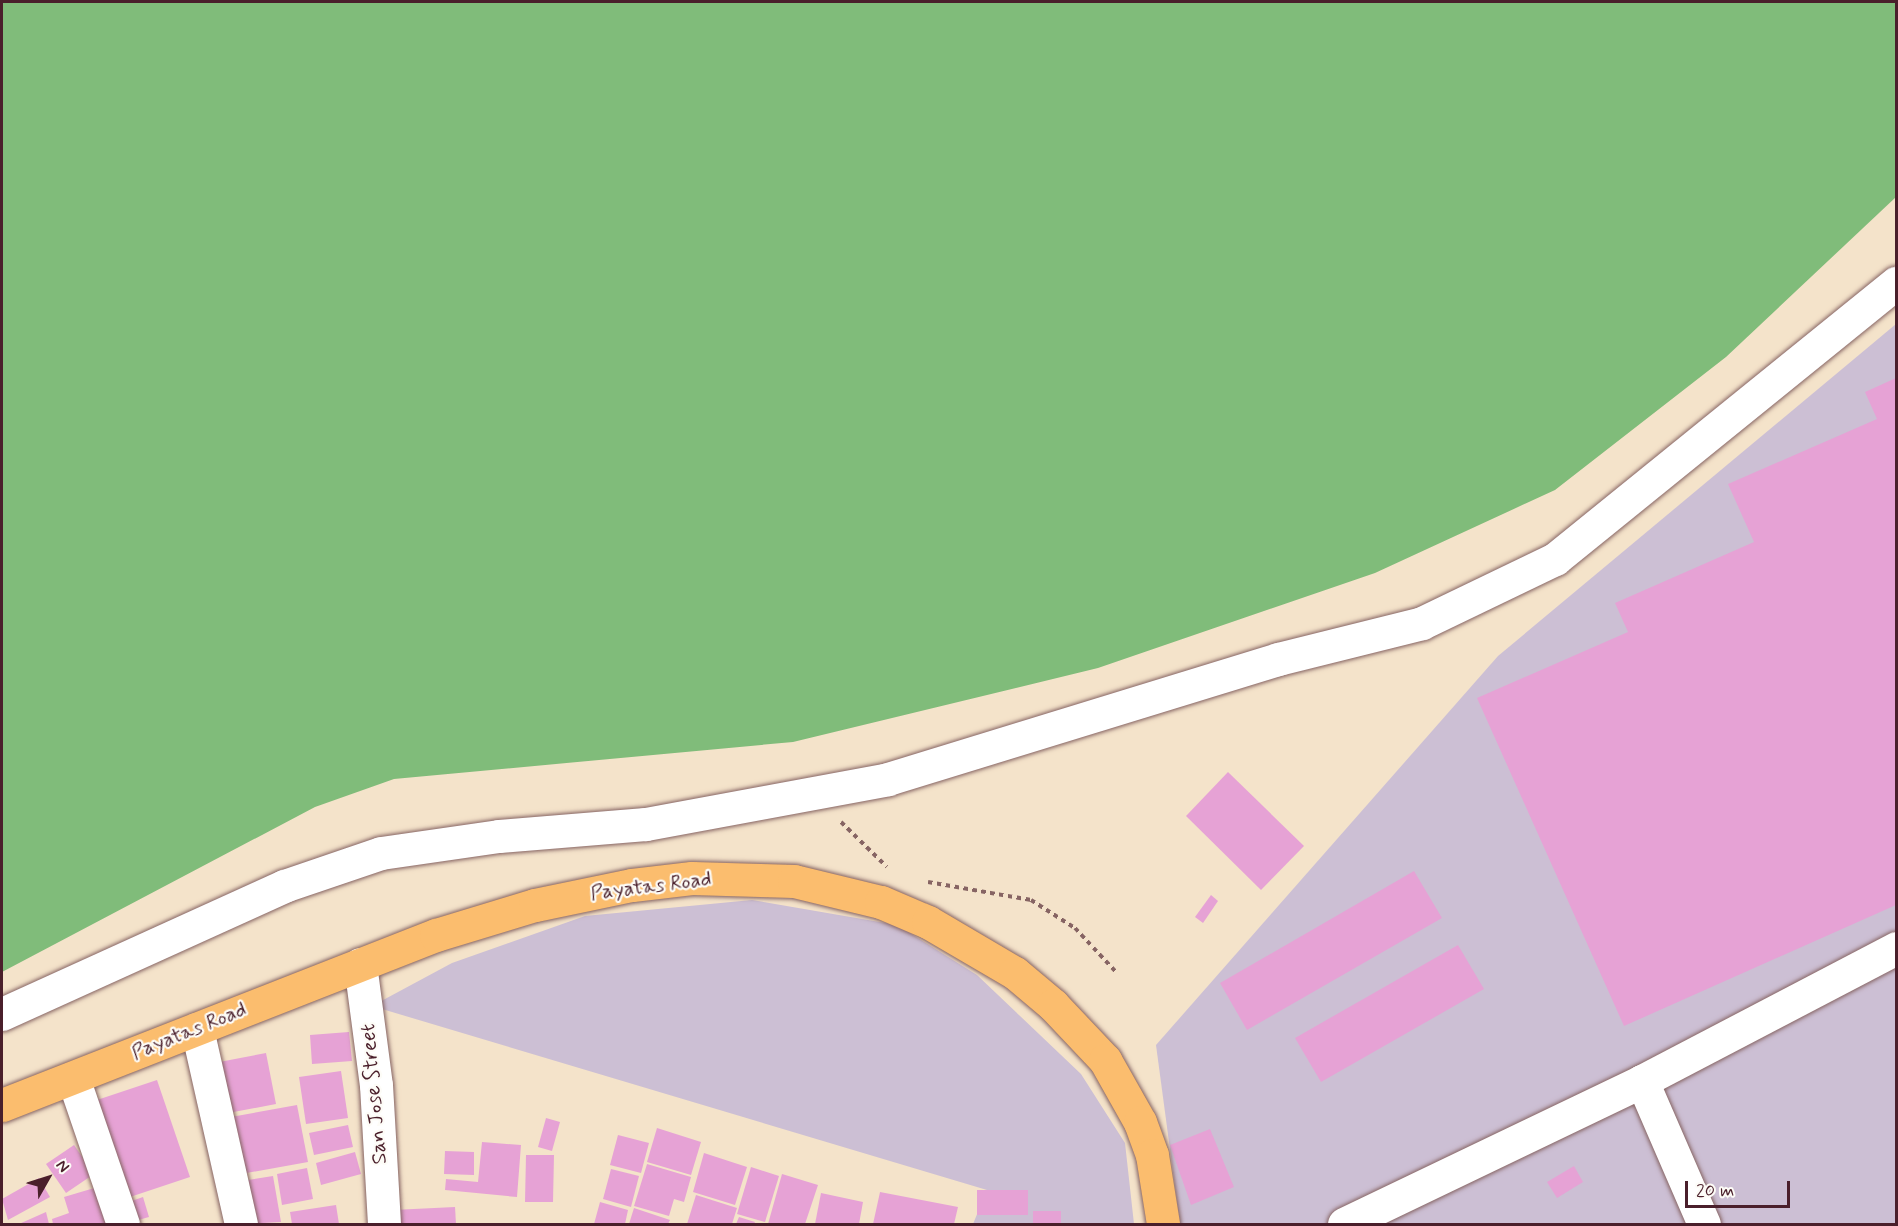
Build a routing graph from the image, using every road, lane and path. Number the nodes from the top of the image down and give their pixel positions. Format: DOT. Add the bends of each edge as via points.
graph roads {
  1 [pos="1896,283"];
  2 [pos="829,790"];
  3 [pos="897,871"];
  4 [pos="922,881"];
  5 [pos="1896,948"];
  6 [pos="360,964"];
  7 [pos="1116,972"];
  8 [pos="2,1014"];
  9 [pos="197,1029"];
  10 [pos="73,1078"];
  11 [pos="1642,1081"];
  12 [pos="2,1105"];
  13 [pos="123,1224"];
  14 [pos="241,1224"];
  15 [pos="384,1224"];
  16 [pos="1163,1224"];
  17 [pos="1344,1224"];
  18 [pos="1704,1224"];
  1 -- 2 [label="street" via="1555,558 1422,623 1278,659 888,779"];
  2 -- 3 [label="path" via="841,821 888,868"];
  2 -- 8 [label="street" via="646,824 499,836 381,853 284,886"];
  4 -- 7 [label="path" via="1031,900 1074,928"];
  5 -- 11 [label="street"];
  6 -- 9 [label="main road, Payatas Road"];
  6 -- 15 [label="street, San Jose Street" via="376,1084"];
  6 -- 16 [label="main road, Payatas Road" via="498,915 632,885 752,877 836,889 881,902 971,945 1015,974 1078,1028 1105,1060 1140,1122 1152,1155"];
  9 -- 10 [label="main road, Payatas Road"];
  9 -- 14 [label="street"];
  10 -- 12 [label="main road, Payatas Road"];
  10 -- 13 [label="street"];
  11 -- 17 [label="street"];
  11 -- 18 [label="street"];
}
